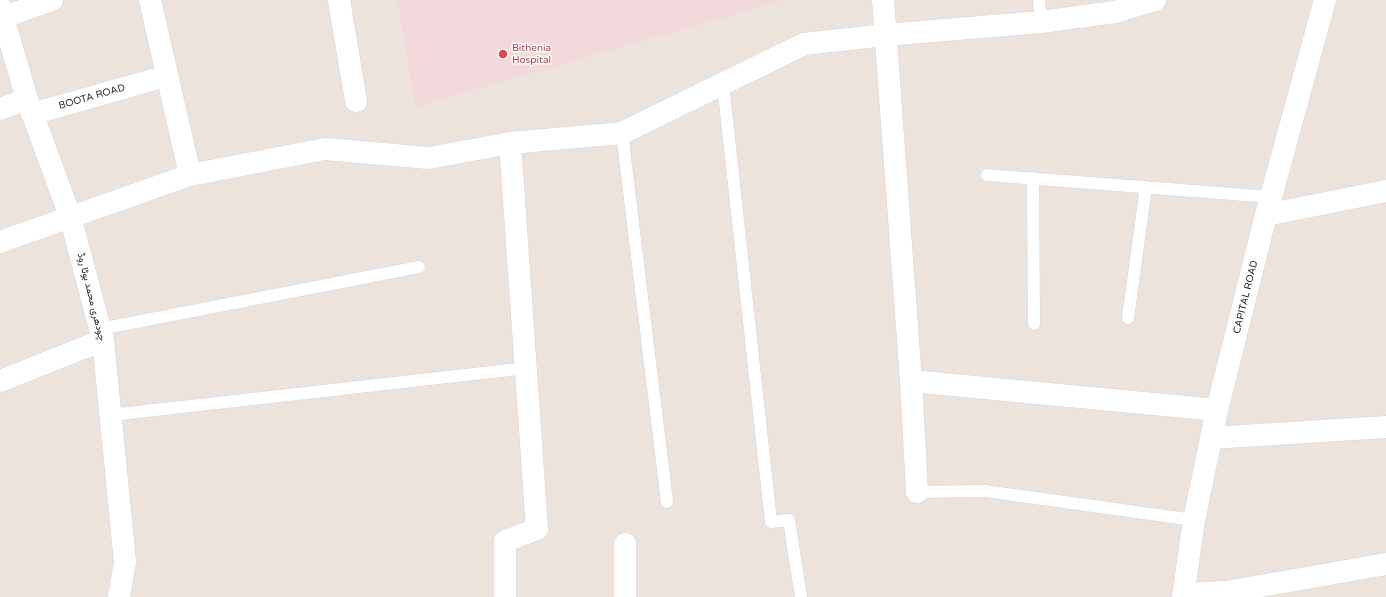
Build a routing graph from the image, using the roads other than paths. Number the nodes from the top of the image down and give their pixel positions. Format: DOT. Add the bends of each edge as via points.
graph roads {
  1 [pos="52,0"];
  2 [pos="150,0"];
  3 [pos="339,0"];
  4 [pos="883,0"];
  5 [pos="1039,0"];
  6 [pos="1153,0"];
  7 [pos="1325,0"];
  8 [pos="2,12"];
  9 [pos="1041,22"];
  10 [pos="885,35"];
  11 [pos="152,80"];
  12 [pos="723,84"];
  13 [pos="356,101"];
  14 [pos="30,106"];
  15 [pos="0,109"];
  16 [pos="622,133"];
  17 [pos="510,143"];
  18 [pos="190,174"];
  19 [pos="987,174"];
  20 [pos="1033,178"];
  21 [pos="1146,187"];
  22 [pos="1386,191"];
  23 [pos="1269,206"];
  24 [pos="70,216"];
  25 [pos="0,242"];
  26 [pos="419,267"];
  27 [pos="1128,318"];
  28 [pos="1034,324"];
  29 [pos="101,334"];
  30 [pos="527,368"];
  31 [pos="911,380"];
  32 [pos="0,381"];
  33 [pos="1217,410"];
  34 [pos="111,415"];
  35 [pos="1386,428"];
  36 [pos="1211,438"];
  37 [pos="917,492"];
  38 [pos="667,502"];
  39 [pos="1194,520"];
  40 [pos="625,544"];
  41 [pos="1386,564"];
  42 [pos="1183,595"];
  43 [pos="119,597"];
  44 [pos="505,597"];
  45 [pos="625,597"];
  46 [pos="801,597"];
  1 -- 8 [label="street"];
  2 -- 18 [label="street"];
  3 -- 13 [label="street"];
  4 -- 10 [label="street"];
  5 -- 9 [label="lane"];
  6 -- 9 [label="street" via="1115,12"];
  7 -- 23 [label="street, CAPITAL ROAD"];
  8 -- 14 [label="street, چودھری محمد بوٹا روڈ"];
  9 -- 10 [label="street"];
  10 -- 12 [label="street" via="804,44"];
  10 -- 31 [label="street"];
  11 -- 14 [label="street, BOOTA ROAD"];
  12 -- 16 [label="street"];
  12 -- 46 [label="lane" via="771,522 789,520"];
  14 -- 15 [label="street, BOOTA ROAD"];
  14 -- 24 [label="street, چودھری محمد بوٹا روڈ"];
  16 -- 17 [label="street"];
  16 -- 38 [label="lane"];
  17 -- 18 [label="street" via="429,158 325,149"];
  17 -- 30 [label="street"];
  18 -- 24 [label="street"];
  19 -- 20 [label="lane"];
  20 -- 21 [label="lane"];
  20 -- 28 [label="lane"];
  21 -- 23 [label="lane"];
  21 -- 27 [label="lane"];
  22 -- 23 [label="street"];
  23 -- 33 [label="street, CAPITAL ROAD"];
  24 -- 25 [label="street"];
  24 -- 29 [label="street, چودھری محمد بوٹا روڈ"];
  26 -- 29 [label="lane"];
  29 -- 32 [label="street"];
  29 -- 34 [label="street, چودھری محمد بوٹا روڈ"];
  30 -- 34 [label="lane"];
  30 -- 44 [label="street" via="536,529 505,542"];
  31 -- 33 [label="street"];
  31 -- 37 [label="street"];
  33 -- 36 [label="street, CAPITAL ROAD"];
  34 -- 43 [label="street, چودھری محمد بوٹا روڈ" via="124,562"];
  35 -- 36 [label="street"];
  36 -- 39 [label="street, CAPITAL ROAD"];
  37 -- 39 [label="lane" via="985,491"];
  39 -- 42 [label="street, CAPITAL ROAD"];
  40 -- 45 [label="street"];
  41 -- 42 [label="street" via="1226,592"];
}
